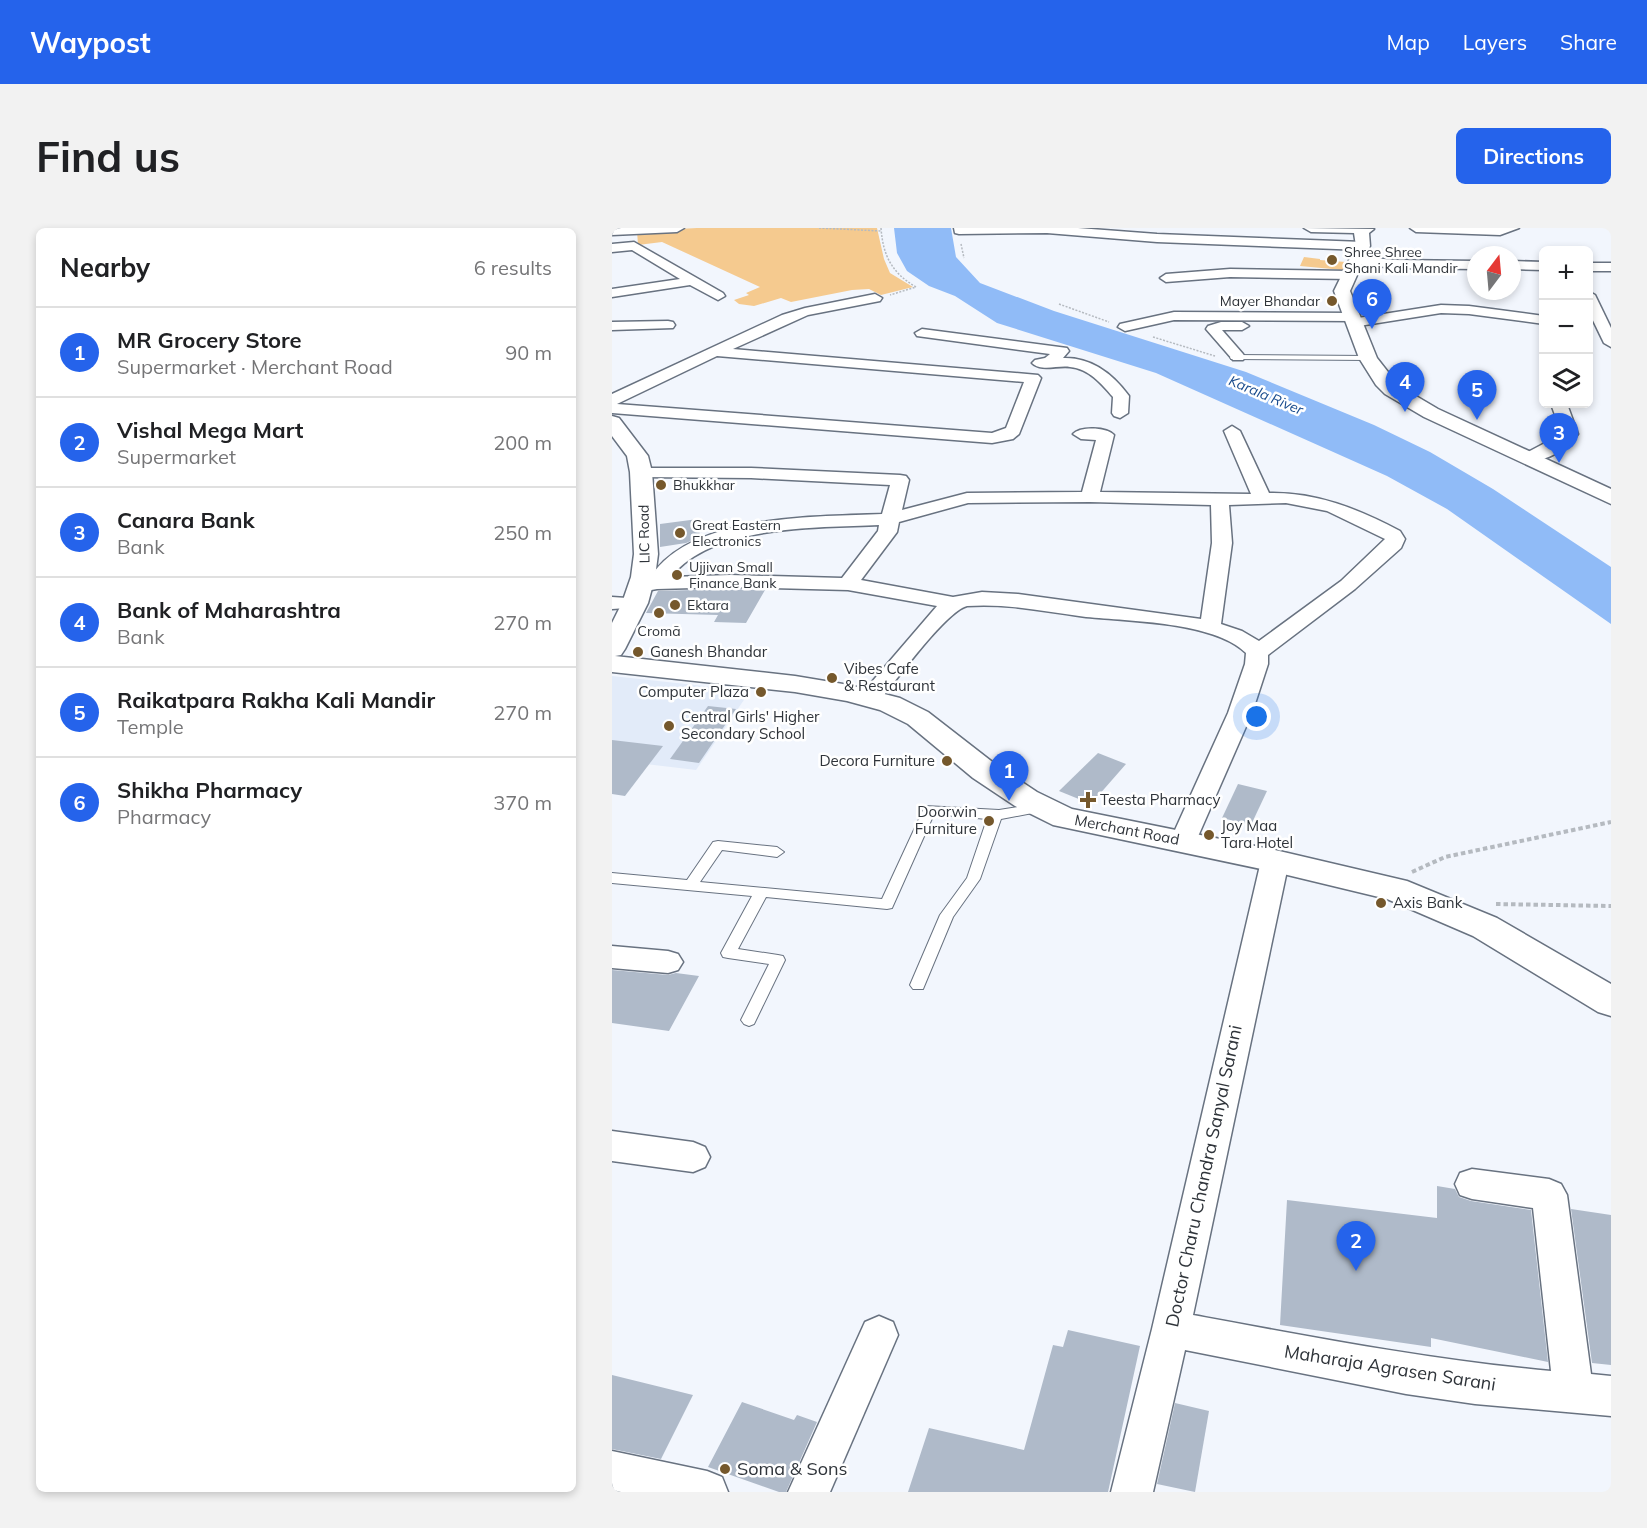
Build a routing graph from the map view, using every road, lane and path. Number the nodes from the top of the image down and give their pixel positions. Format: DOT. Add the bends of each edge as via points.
graph roads {
  1 [pos="677,228"];
  2 [pos="819,228"];
  3 [pos="1311,228"];
  4 [pos="1416,228"];
  5 [pos="1513,228"];
  6 [pos="1328,229"];
  7 [pos="881,230"];
  8 [pos="959,230"];
  9 [pos="612,231"];
  10 [pos="1120,232"];
  11 [pos="1362,244"];
  12 [pos="612,248"];
  13 [pos="1467,265"];
  14 [pos="1521,265"];
  15 [pos="1539,266"];
  16 [pos="1593,267"];
  17 [pos="1611,267"];
  18 [pos="1166,278"];
  19 [pos="691,281"];
  20 [pos="612,293"];
  21 [pos="718,296"];
  22 [pos="875,298"];
  23 [pos="1591,300"];
  24 [pos="1539,319"];
  25 [pos="1355,322"];
  26 [pos="668,325"];
  27 [pos="612,326"];
  28 [pos="1125,327"];
  29 [pos="1607,328"];
  30 [pos="1611,343"];
  31 [pos="717,352"];
  32 [pos="1236,357"];
  33 [pos="1371,358"];
  34 [pos="1049,363"];
  35 [pos="887,366"];
  36 [pos="1033,378"];
  37 [pos="612,400"];
  38 [pos="612,408"];
  39 [pos="1560,408"];
  40 [pos="1120,413"];
  41 [pos="612,422"];
  42 [pos="1232,431"];
  43 [pos="1081,434"];
  44 [pos="1531,458"];
  45 [pos="641,472"];
  46 [pos="1571,476"];
  47 [pos="1611,492"];
  48 [pos="1090,497"];
  49 [pos="1611,497"];
  50 [pos="1262,498"];
  51 [pos="1220,500"];
  52 [pos="890,519"];
  53 [pos="848,584"];
  54 [pos="636,594"];
  55 [pos="952,603"];
  56 [pos="1210,627"];
  57 [pos="619,646"];
  58 [pos="1257,653"];
  59 [pos="870,698"];
  60 [pos="1043,807"];
  61 [pos="995,816"];
  62 [pos="1611,822"];
  63 [pos="1183,841"];
  64 [pos="777,852"];
  65 [pos="1275,861"];
  66 [pos="612,878"];
  67 [pos="690,886"];
  68 [pos="1395,889"];
  69 [pos="761,893"];
  70 [pos="1611,906"];
  71 [pos="1448,909"];
  72 [pos="612,957"];
  73 [pos="668,962"];
  74 [pos="918,985"];
  75 [pos="1611,1002"];
  76 [pos="749,1020"];
  77 [pos="612,1146"];
  78 [pos="693,1157"];
  79 [pos="1472,1184"];
  80 [pos="1171,1329"];
  81 [pos="879,1335"];
  82 [pos="1592,1395"];
  83 [pos="612,1472"];
  84 [pos="707,1492"];
  85 [pos="809,1492"];
  86 [pos="1132,1492"];
  1 -- 9 [label="street"];
  2 -- 7 [label="path"];
  3 -- 6 [label="street"];
  4 -- 5 [label="street"];
  6 -- 11 [label="street"];
  7 -- 22 [label="path" via="883,249 894,273 916,288"];
  8 -- 10 [label="street"];
  10 -- 11 [label="street"];
  11 -- 13 [label="street" via="1395,264"];
  11 -- 18 [label="street" via="1230,273"];
  11 -- 25 [label="street" via="1346,291"];
  12 -- 19 [label="street" via="634,246"];
  14 -- 15 [label="street"];
  16 -- 17 [label="street"];
  19 -- 20 [label="street"];
  19 -- 21 [label="street"];
  22 -- 31 [label="street" via="806,312"];
  23 -- 29 [label="street"];
  24 -- 25 [label="street" via="1441,309"];
  25 -- 28 [label="street" via="1174,316"];
  25 -- 32 [label="street" via="1214,328"];
  25 -- 33 [label="street"];
  26 -- 27 [label="street"];
  29 -- 30 [label="street"];
  31 -- 35 [label="street"];
  31 -- 37 [label="street"];
  32 -- 33 [label="lane"];
  33 -- 44 [label="street" via="1404,393"];
  34 -- 35 [label="street" via="1062,351 917,337"];
  34 -- 36 [label="street" via="1040,363"];
  34 -- 40 [label="street" via="1073,362 1102,374 1121,396"];
  35 -- 36 [label="street"];
  36 -- 38 [label="street" via="1013,430 992,438"];
  39 -- 44 [label="street" via="1570,434 1566,440"];
  41 -- 45 [label="street, LIC Road" via="637,456"];
  42 -- 50 [label="street"];
  43 -- 48 [label="street" via="1106,435"];
  44 -- 46 [label="street"];
  45 -- 52 [label="street" via="900,480"];
  45 -- 54 [label="street, LIC Road" via="646,554"];
  46 -- 47 [label="street"];
  46 -- 49 [label="street"];
  48 -- 51 [label="street"];
  48 -- 52 [label="street" via="967,498"];
  50 -- 51 [label="street"];
  50 -- 58 [label="street" via="1332,506 1386,530 1395,539 1348,585"];
  51 -- 56 [label="street" via="1222,543"];
  52 -- 53 [label="street" via="887,532"];
  52 -- 54 [label="street" via="778,524 742,531 693,550"];
  53 -- 54 [label="street" via="730,581"];
  53 -- 55 [label="street"];
  54 -- 57 [label="street, LIC Road"];
  55 -- 56 [label="street" via="974,599 1012,601"];
  55 -- 59 [label="street"];
  56 -- 58 [label="street" via="1234,635"];
  57 -- 59 [label="street, Merchant Road"];
  58 -- 63 [label="street" via="1245,701"];
  59 -- 60 [label="street, Merchant Road" via="918,718 984,771"];
  60 -- 61 [label="lane"];
  60 -- 63 [label="street, Merchant Road" via="1079,822"];
  61 -- 69 [label="lane" via="930,809 887,904"];
  61 -- 74 [label="lane" via="973,879 947,915"];
  62 -- 68 [label="path" via="1445,857 1411,873"];
  63 -- 65 [label="street, Merchant Road"];
  64 -- 67 [label="lane" via="718,845"];
  65 -- 68 [label="street, Merchant Road"];
  65 -- 80 [label="street, Doctor Charu Chandra Sanyal Sarani"];
  66 -- 67 [label="lane"];
  67 -- 69 [label="lane"];
  68 -- 71 [label="street, Merchant Road"];
  69 -- 76 [label="lane" via="728,953 778,960"];
  70 -- 71 [label="path" via="1488,904"];
  71 -- 75 [label="street, Merchant Road"];
  72 -- 73 [label="street"];
  77 -- 78 [label="street"];
  79 -- 82 [label="street" via="1549,1195"];
  80 -- 82 [label="street, Maharaja Agrasen Sarani" via="1406,1374"];
  80 -- 86 [label="street, Doctor Charu Chandra Sanyal Sarani"];
  81 -- 85 [label="street"];
  83 -- 84 [label="street"];
}
